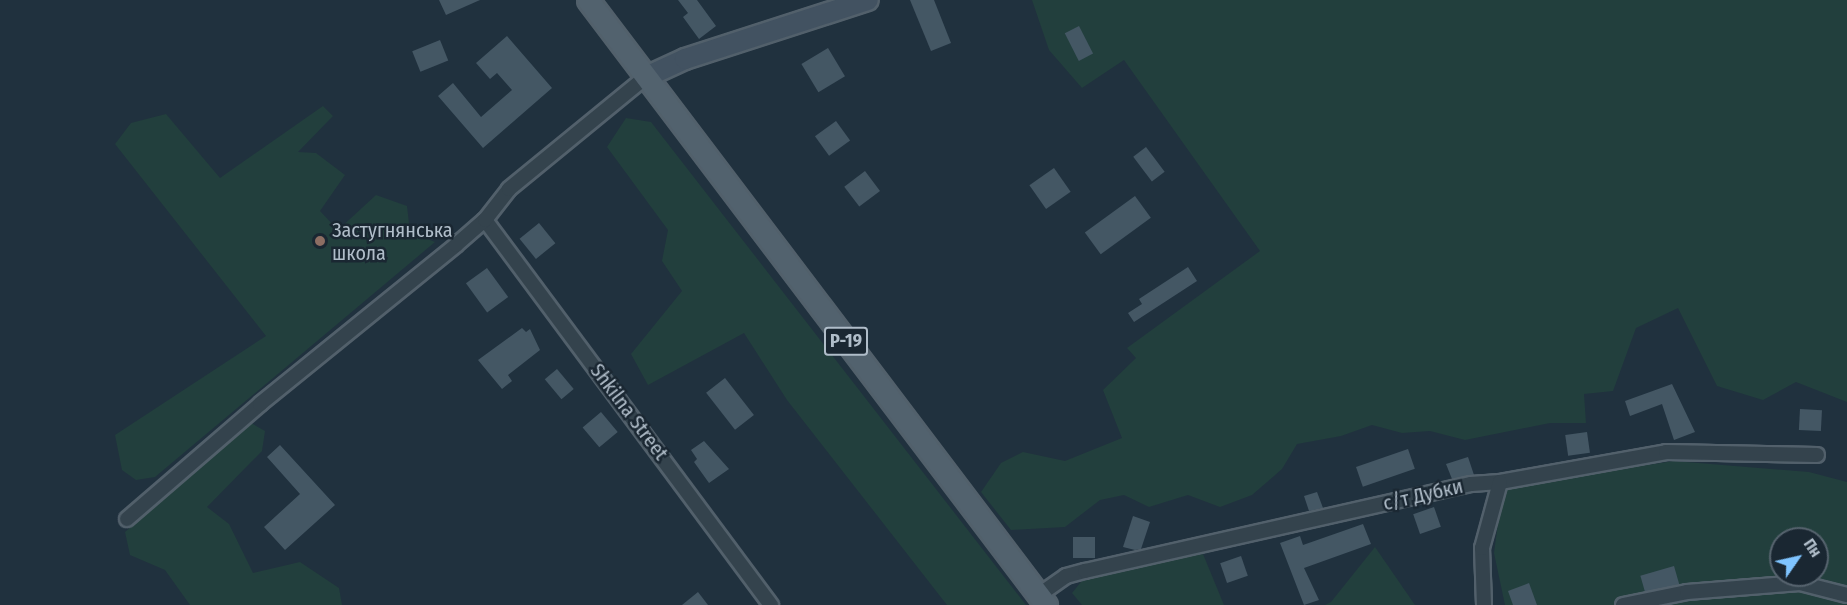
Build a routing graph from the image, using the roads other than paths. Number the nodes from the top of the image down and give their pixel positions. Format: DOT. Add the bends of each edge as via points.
graph roads {
  1 [pos="588,0"];
  2 [pos="868,0"];
  3 [pos="646,77"];
  4 [pos="485,220"];
  5 [pos="1817,455"];
  6 [pos="1500,482"];
  7 [pos="128,519"];
  8 [pos="1847,595"];
  9 [pos="1042,600"];
  10 [pos="771,605"];
  11 [pos="1484,605"];
  12 [pos="1623,605"];
  1 -- 3 [label="main road, Р-19"];
  2 -- 3 [label="street" via="685,59"];
  3 -- 4 [label="street" via="508,189"];
  3 -- 9 [label="main road, Р-19"];
  4 -- 7 [label="street" via="260,404"];
  4 -- 10 [label="street, Shkilna Street"];
  5 -- 6 [label="street, с/т Дубки" via="1666,452"];
  6 -- 9 [label="street, с/т Дубки" via="1471,484 1085,571 1066,576"];
  6 -- 11 [label="street" via="1482,548"];
  8 -- 12 [label="street" via="1800,583 1701,591"];
}
